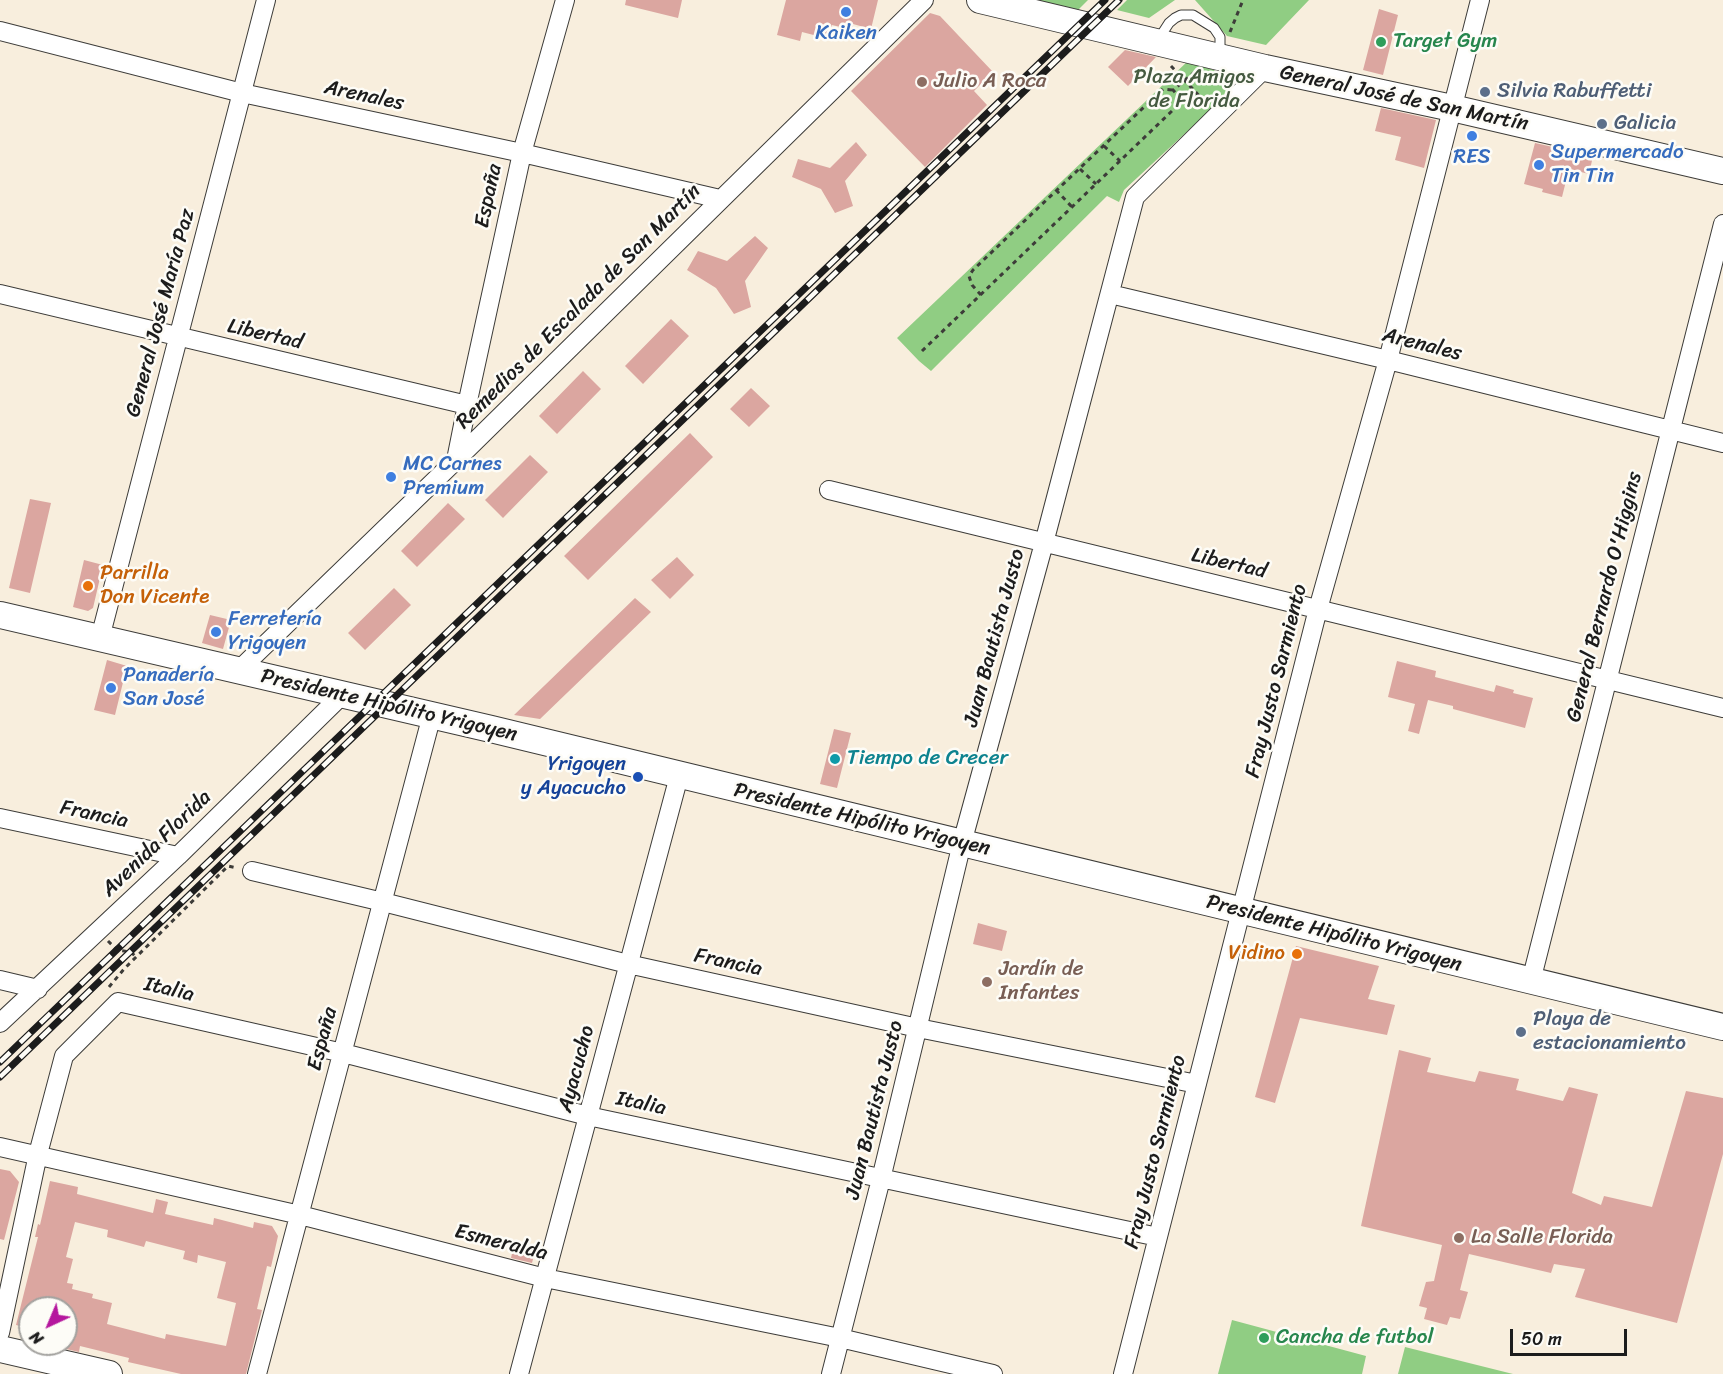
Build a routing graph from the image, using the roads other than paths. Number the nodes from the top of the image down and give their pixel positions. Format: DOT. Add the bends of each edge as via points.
graph roads {
  1 [pos="266,0"];
  2 [pos="565,0"];
  3 [pos="924,0"];
  4 [pos="980,0"];
  5 [pos="1480,0"];
  6 [pos="0,31"];
  7 [pos="1157,42"];
  8 [pos="1217,57"];
  9 [pos="1265,68"];
  10 [pos="242,93"];
  11 [pos="1452,108"];
  12 [pos="522,153"];
  13 [pos="1723,171"];
  14 [pos="720,199"];
  15 [pos="1723,224"];
  16 [pos="0,294"];
  17 [pos="1110,294"];
  18 [pos="177,337"];
  19 [pos="1388,360"];
  20 [pos="467,405"];
  21 [pos="1670,431"];
  22 [pos="1723,443"];
  23 [pos="456,460"];
  24 [pos="829,490"];
  25 [pos="1044,543"];
  26 [pos="1318,609"];
  27 [pos="0,615"];
  28 [pos="100,638"];
  29 [pos="238,671"];
  30 [pos="1607,679"];
  31 [pos="342,694"];
  32 [pos="1723,708"];
  33 [pos="432,715"];
  34 [pos="679,776"];
  35 [pos="0,818"];
  36 [pos="962,843"];
  37 [pos="178,856"];
  38 [pos="252,871"];
  39 [pos="383,902"];
  40 [pos="1241,911"];
  41 [pos="628,964"];
  42 [pos="0,980"];
  43 [pos="1531,981"];
  44 [pos="38,989"];
  45 [pos="0,1023"];
  46 [pos="1723,1027"];
  47 [pos="918,1028"];
  48 [pos="343,1053"];
  49 [pos="1197,1084"];
  50 [pos="588,1116"];
  51 [pos="0,1147"];
  52 [pos="38,1154"];
  53 [pos="881,1179"];
  54 [pos="300,1215"];
  55 [pos="1158,1237"];
  56 [pos="545,1278"];
  57 [pos="0,1333"];
  58 [pos="840,1338"];
  59 [pos="0,1349"];
  60 [pos="109,1374"];
  61 [pos="257,1374"];
  62 [pos="519,1374"];
  63 [pos="831,1374"];
  64 [pos="993,1374"];
  65 [pos="1123,1374"];
  1 -- 10 [label="street, General José María Paz"];
  2 -- 12 [label="street, España"];
  3 -- 14 [label="street, Remedios de Escalada de San Martín"];
  4 -- 7 [label="street, General José de San Martín"];
  5 -- 11 [label="street, Fray Justo Sarmiento"];
  6 -- 10 [label="street, Arenales"];
  7 -- 8 [label="street, General José de San Martín"];
  7 -- 8 [label="lane" via="1175,18 1193,15 1214,28 1220,37"];
  8 -- 9 [label="street, General José de San Martín"];
  9 -- 11 [label="street, General José de San Martín"];
  9 -- 17 [label="street, Juan Bautista Justo" via="1135,197"];
  10 -- 12 [label="street, Arenales"];
  10 -- 18 [label="street, General José María Paz"];
  11 -- 13 [label="street, General José de San Martín"];
  11 -- 19 [label="street, Fray Justo Sarmiento"];
  12 -- 14 [label="street, Arenales"];
  12 -- 20 [label="street, España"];
  14 -- 23 [label="street, Remedios de Escalada de San Martín"];
  15 -- 21 [label="street, General Bernardo O'Higgins"];
  16 -- 18 [label="street, Libertad"];
  17 -- 19 [label="street, Arenales"];
  17 -- 25 [label="street, Juan Bautista Justo"];
  18 -- 20 [label="street, Libertad"];
  18 -- 28 [label="street, General José María Paz"];
  19 -- 21 [label="street, Arenales"];
  19 -- 26 [label="street, Fray Justo Sarmiento"];
  20 -- 23 [label="street"];
  21 -- 22 [label="street, Arenales"];
  21 -- 30 [label="street, General Bernardo O'Higgins"];
  23 -- 29 [label="street, Remedios de Escalada de San Martín"];
  24 -- 25 [label="street, Libertad"];
  25 -- 26 [label="street, Libertad"];
  25 -- 36 [label="street, Juan Bautista Justo"];
  26 -- 30 [label="street, Libertad"];
  26 -- 40 [label="street, Fray Justo Sarmiento"];
  27 -- 28 [label="street, Presidente Hipólito Yrigoyen"];
  28 -- 29 [label="street, Presidente Hipólito Yrigoyen"];
  29 -- 31 [label="street, Presidente Hipólito Yrigoyen"];
  30 -- 32 [label="street, Libertad"];
  30 -- 43 [label="street, General Bernardo O'Higgins"];
  31 -- 33 [label="street, Presidente Hipólito Yrigoyen"];
  31 -- 37 [label="street, Avenida Florida"];
  33 -- 34 [label="street, Presidente Hipólito Yrigoyen"];
  33 -- 39 [label="street, España"];
  34 -- 36 [label="street, Presidente Hipólito Yrigoyen"];
  34 -- 41 [label="street, Ayacucho"];
  35 -- 37 [label="street, Francia"];
  36 -- 40 [label="street, Presidente Hipólito Yrigoyen"];
  36 -- 47 [label="street, Juan Bautista Justo"];
  37 -- 44 [label="street, Avenida Florida"];
  38 -- 39 [label="street, Francia"];
  39 -- 41 [label="street, Francia"];
  39 -- 48 [label="street, España"];
  40 -- 43 [label="street, Presidente Hipólito Yrigoyen"];
  40 -- 49 [label="street, Fray Justo Sarmiento"];
  41 -- 47 [label="street, Francia"];
  41 -- 50 [label="street, Ayacucho"];
  42 -- 44 [label="street"];
  43 -- 46 [label="street, Presidente Hipólito Yrigoyen"];
  44 -- 45 [label="street, Avenida Florida"];
  47 -- 49 [label="street, Francia"];
  47 -- 53 [label="street, Juan Bautista Justo"];
  48 -- 50 [label="street, Italia"];
  48 -- 52 [label="street, Italia" via="113,995 64,1056"];
  48 -- 54 [label="street, España"];
  49 -- 55 [label="street, Fray Justo Sarmiento"];
  50 -- 53 [label="street, Italia"];
  50 -- 56 [label="street, Ayacucho"];
  51 -- 52 [label="street, Esmeralda"];
  52 -- 54 [label="street, Esmeralda"];
  52 -- 57 [label="street"];
  53 -- 55 [label="street, Italia"];
  53 -- 58 [label="street, Juan Bautista Justo"];
  54 -- 56 [label="street, Esmeralda"];
  54 -- 61 [label="street, España"];
  55 -- 65 [label="street, Fray Justo Sarmiento"];
  56 -- 58 [label="street, Esmeralda"];
  56 -- 62 [label="street, Ayacucho"];
  58 -- 63 [label="street, Juan Bautista Justo"];
  58 -- 64 [label="street, Esmeralda"];
  59 -- 60 [label="street"];
}
